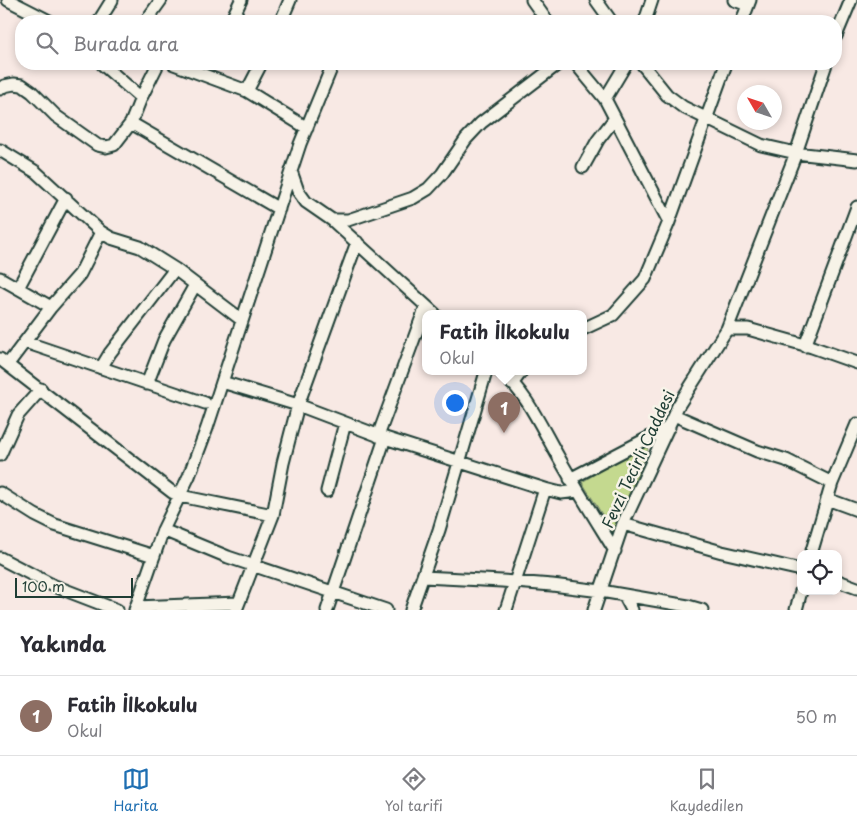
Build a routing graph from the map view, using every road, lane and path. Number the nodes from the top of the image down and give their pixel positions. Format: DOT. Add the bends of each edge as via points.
graph roads {
  1 [pos="8,0"];
  2 [pos="112,0"];
  3 [pos="161,0"];
  4 [pos="241,0"];
  5 [pos="290,0"];
  6 [pos="532,0"];
  7 [pos="596,0"];
  8 [pos="652,0"];
  9 [pos="734,0"];
  10 [pos="851,0"];
  11 [pos="749,3"];
  12 [pos="37,15"];
  13 [pos="103,15"];
  14 [pos="150,15"];
  15 [pos="234,15"];
  16 [pos="284,15"];
  17 [pos="543,15"];
  18 [pos="607,15"];
  19 [pos="646,15"];
  20 [pos="744,15"];
  21 [pos="842,22"];
  22 [pos="109,70"];
  23 [pos="155,70"];
  24 [pos="188,70"];
  25 [pos="203,70"];
  26 [pos="257,70"];
  27 [pos="330,70"];
  28 [pos="550,70"];
  29 [pos="581,70"];
  30 [pos="622,70"];
  31 [pos="647,70"];
  32 [pos="724,70"];
  33 [pos="824,70"];
  34 [pos="200,75"];
  35 [pos="1,86"];
  36 [pos="247,91"];
  37 [pos="141,98"];
  38 [pos="605,98"];
  39 [pos="616,118"];
  40 [pos="706,119"];
  41 [pos="131,123"];
  42 [pos="306,128"];
  43 [pos="0,150"];
  44 [pos="796,153"];
  45 [pos="857,160"];
  46 [pos="583,167"];
  47 [pos="291,171"];
  48 [pos="66,198"];
  49 [pos="857,207"];
  50 [pos="279,209"];
  51 [pos="332,220"];
  52 [pos="669,222"];
  53 [pos="101,232"];
  54 [pos="357,242"];
  55 [pos="175,268"];
  56 [pos="0,278"];
  57 [pos="195,285"];
  58 [pos="18,288"];
  59 [pos="426,306"];
  60 [pos="52,307"];
  61 [pos="425,310"];
  62 [pos="430,310"];
  63 [pos="422,318"];
  64 [pos="242,320"];
  65 [pos="587,327"];
  66 [pos="727,329"];
  67 [pos="25,342"];
  68 [pos="804,346"];
  69 [pos="4,362"];
  70 [pos="857,362"];
  71 [pos="101,368"];
  72 [pos="485,375"];
  73 [pos="504,375"];
  74 [pos="519,375"];
  75 [pos="222,382"];
  76 [pos="147,384"];
  77 [pos="512,384"];
  78 [pos="41,389"];
  79 [pos="205,403"];
  80 [pos="298,405"];
  81 [pos="674,415"];
  82 [pos="345,423"];
  83 [pos="857,424"];
  84 [pos="669,427"];
  85 [pos="5,433"];
  86 [pos="382,437"];
  87 [pos="0,455"];
  88 [pos="460,462"];
  89 [pos="570,478"];
  90 [pos="832,483"];
  91 [pos="545,489"];
  92 [pos="327,491"];
  93 [pos="578,491"];
  94 [pos="0,493"];
  95 [pos="180,496"];
  96 [pos="827,500"];
  97 [pos="857,510"];
  98 [pos="273,515"];
  99 [pos="623,524"];
  100 [pos="164,530"];
  101 [pos="812,550"];
  102 [pos="615,551"];
  103 [pos="154,556"];
  104 [pos="0,558"];
  105 [pos="253,565"];
  106 [pos="797,569"];
  107 [pos="422,577"];
  108 [pos="516,582"];
  109 [pos="842,583"];
  110 [pos="857,588"];
  111 [pos="601,591"];
  112 [pos="334,592"];
  113 [pos="624,594"];
  114 [pos="800,595"];
  115 [pos="237,607"];
  116 [pos="136,609"];
  117 [pos="116,610"];
  118 [pos="327,610"];
  119 [pos="386,610"];
  120 [pos="411,610"];
  121 [pos="506,610"];
  122 [pos="594,610"];
  123 [pos="632,610"];
  124 [pos="702,610"];
  125 [pos="796,610"];
  1 -- 12 [label="street"];
  2 -- 13 [label="street"];
  3 -- 14 [label="street"];
  4 -- 15 [label="street"];
  5 -- 16 [label="street"];
  6 -- 17 [label="street"];
  7 -- 18 [label="street"];
  8 -- 19 [label="street"];
  9 -- 11 [label="street"];
  10 -- 21 [label="street"];
  11 -- 20 [label="street"];
  22 -- 37 [label="street"];
  23 -- 37 [label="street"];
  24 -- 34 [label="street"];
  25 -- 34 [label="street"];
  26 -- 36 [label="street"];
  27 -- 42 [label="street"];
  28 -- 51 [label="street" via="481,123 428,189 413,198 348,220"];
  29 -- 38 [label="street"];
  30 -- 38 [label="street"];
  31 -- 40 [label="street" via="667,95"];
  32 -- 40 [label="street"];
  33 -- 44 [label="street, Fevzi Tecirli Caddesi"];
  34 -- 36 [label="street"];
  35 -- 41 [label="street" via="22,85 56,116 97,145 106,147 114,144"];
  36 -- 42 [label="street"];
  37 -- 41 [label="street"];
  38 -- 39 [label="street"];
  39 -- 46 [label="street" via="598,140"];
  39 -- 52 [label="street"];
  40 -- 44 [label="street" via="761,145"];
  40 -- 52 [label="street"];
  41 -- 50 [label="street"];
  42 -- 47 [label="street"];
  43 -- 48 [label="street" via="36,172"];
  44 -- 45 [label="street"];
  44 -- 66 [label="street, Fevzi Tecirli Caddesi"];
  47 -- 50 [label="street"];
  47 -- 51 [label="street" via="298,192 306,202"];
  48 -- 53 [label="street"];
  48 -- 58 [label="street"];
  49 -- 68 [label="street"];
  50 -- 64 [label="street"];
  51 -- 54 [label="street"];
  52 -- 65 [label="street" via="645,279 613,315"];
  53 -- 55 [label="street" via="140,247"];
  53 -- 60 [label="street" via="80,274"];
  54 -- 59 [label="street"];
  54 -- 80 [label="street"];
  55 -- 57 [label="street"];
  55 -- 71 [label="street"];
  56 -- 58 [label="street"];
  57 -- 64 [label="street"];
  57 -- 76 [label="street" via="164,340"];
  58 -- 60 [label="street"];
  59 -- 61 [label="street"];
  59 -- 62 [label="street"];
  60 -- 67 [label="street"];
  63 -- 86 [label="street"];
  64 -- 75 [label="street"];
  66 -- 68 [label="street" via="748,329"];
  66 -- 81 [label="street, Fevzi Tecirli Caddesi"];
  67 -- 69 [label="street"];
  67 -- 71 [label="street"];
  68 -- 70 [label="street"];
  69 -- 78 [label="street"];
  71 -- 76 [label="street"];
  72 -- 88 [label="street"];
  73 -- 77 [label="street"];
  74 -- 77 [label="street"];
  75 -- 80 [label="street"];
  75 -- 95 [label="street"];
  76 -- 79 [label="street"];
  77 -- 89 [label="street"];
  78 -- 85 [label="street"];
  78 -- 95 [label="street" via="164,487"];
  80 -- 82 [label="street"];
  80 -- 98 [label="street"];
  81 -- 84 [label="street, Fevzi Tecirli Caddesi"];
  81 -- 90 [label="street" via="757,452 786,460"];
  82 -- 86 [label="street"];
  82 -- 92 [label="street"];
  83 -- 90 [label="street"];
  84 -- 89 [label="street"];
  84 -- 99 [label="street, Fevzi Tecirli Caddesi"];
  85 -- 87 [label="street"];
  86 -- 88 [label="street"];
  86 -- 112 [label="street"];
  88 -- 91 [label="street"];
  88 -- 107 [label="street"];
  89 -- 93 [label="street"];
  90 -- 96 [label="street"];
  91 -- 93 [label="street" via="562,493"];
  91 -- 108 [label="street"];
  93 -- 102 [label="street"];
  94 -- 103 [label="street" via="55,525"];
  95 -- 98 [label="street"];
  95 -- 100 [label="street"];
  96 -- 97 [label="street"];
  96 -- 101 [label="street"];
  98 -- 105 [label="street"];
  99 -- 102 [label="street, Fevzi Tecirli Caddesi"];
  99 -- 106 [label="street"];
  100 -- 103 [label="street"];
  100 -- 105 [label="street"];
  102 -- 111 [label="street, Fevzi Tecirli Caddesi"];
  103 -- 116 [label="street"];
  104 -- 117 [label="street" via="52,585"];
  105 -- 112 [label="street"];
  105 -- 115 [label="street"];
  107 -- 108 [label="street"];
  107 -- 120 [label="street"];
  108 -- 111 [label="street"];
  108 -- 121 [label="street"];
  109 -- 110 [label="street"];
  111 -- 113 [label="street"];
  111 -- 122 [label="street, Fevzi Tecirli Caddesi"];
  112 -- 118 [label="street"];
  112 -- 119 [label="street"];
  113 -- 123 [label="street"];
  113 -- 124 [label="street"];
  114 -- 125 [label="street"];
  115 -- 116 [label="street"];
}
